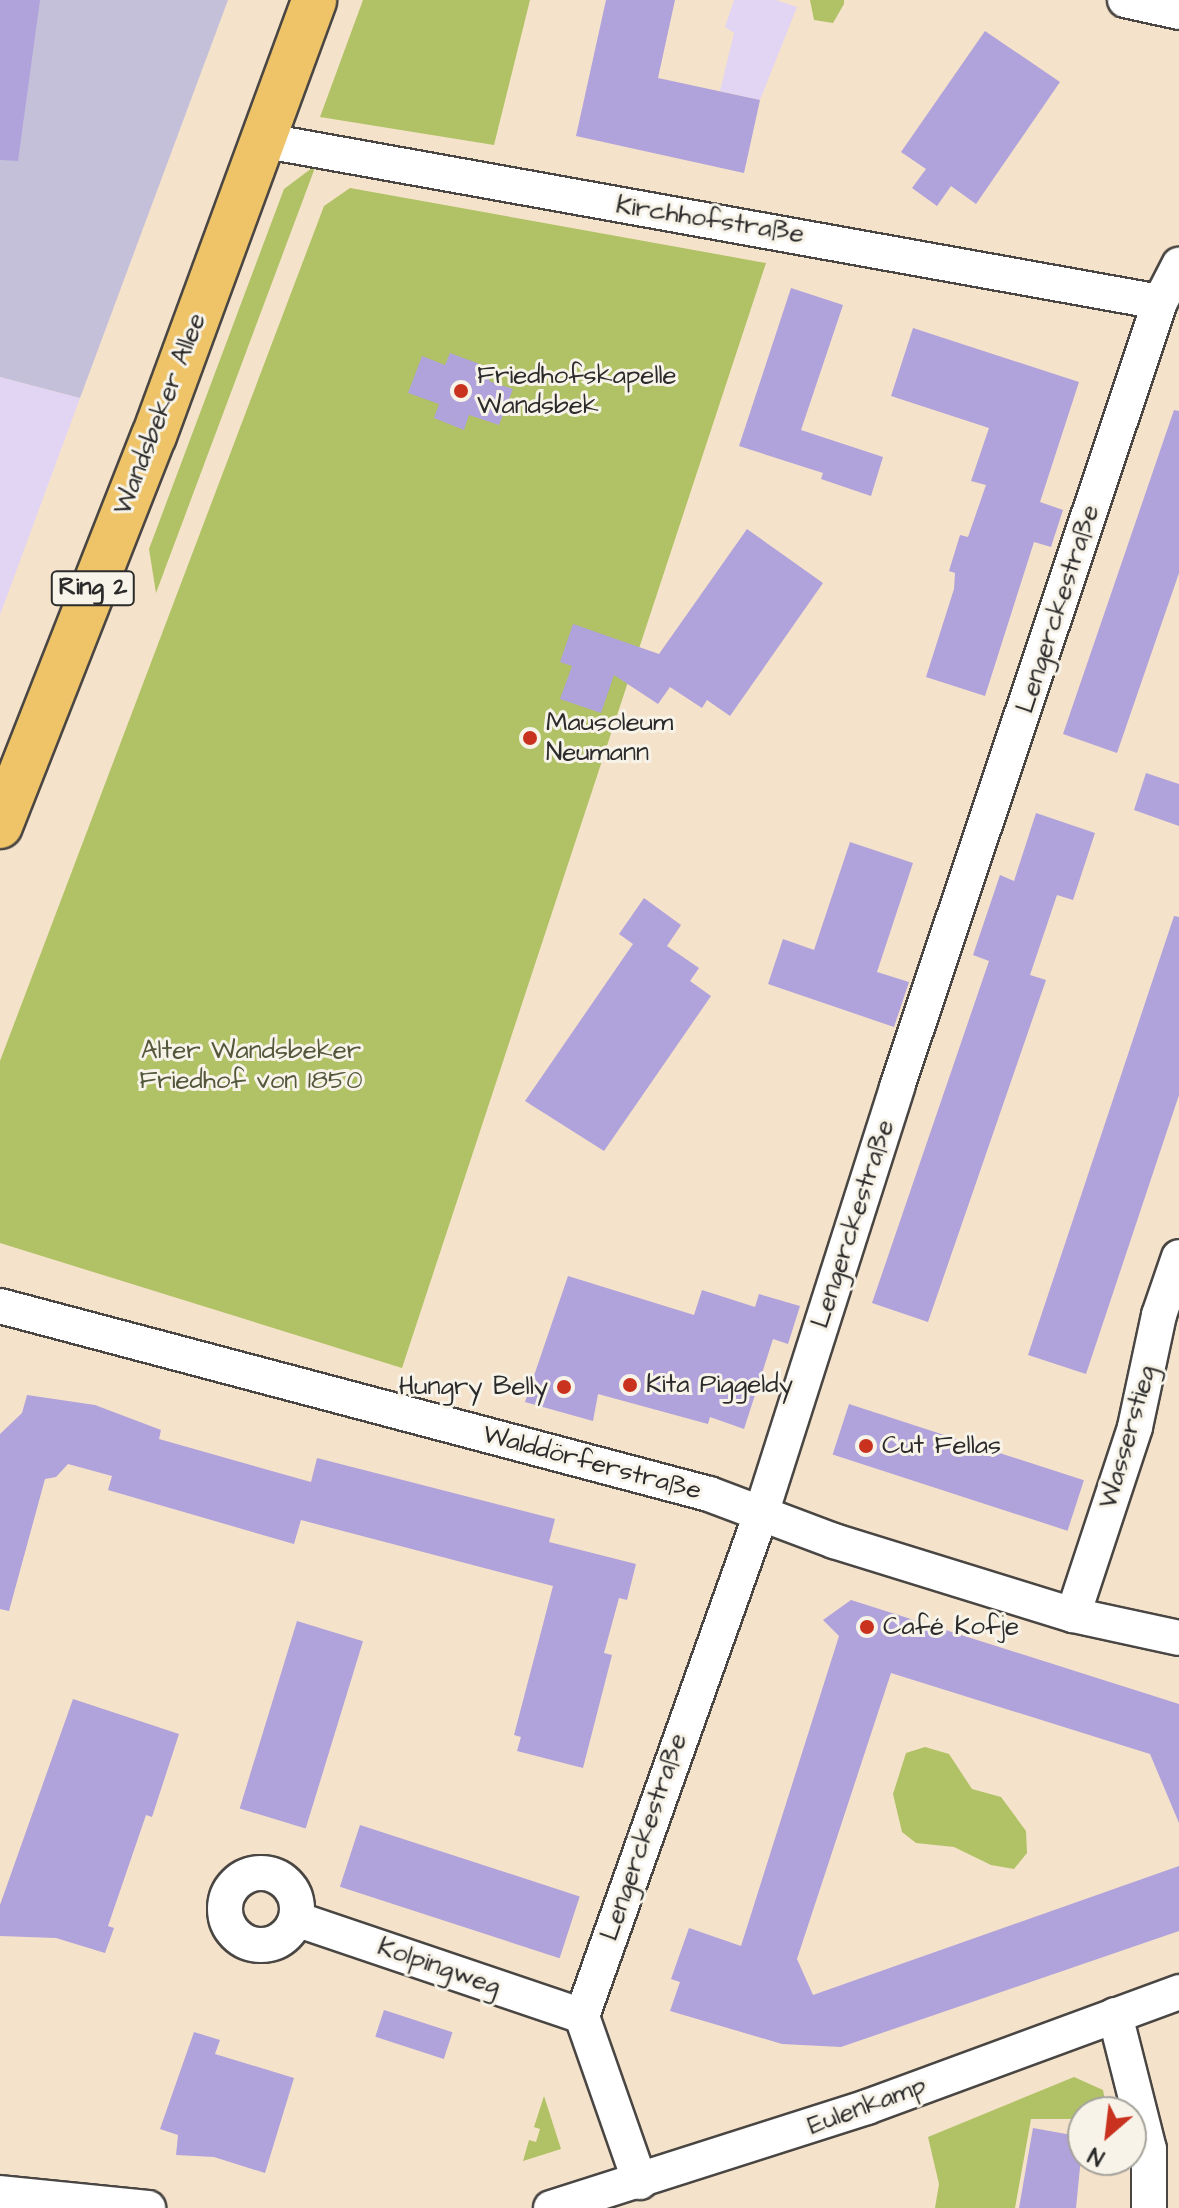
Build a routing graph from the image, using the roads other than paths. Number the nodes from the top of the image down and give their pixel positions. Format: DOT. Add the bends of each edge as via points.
graph roads {
  1 [pos="314,0"];
  2 [pos="1125,0"];
  3 [pos="1179,12"];
  4 [pos="261,140"];
  5 [pos="1179,265"];
  6 [pos="1160,302"];
  7 [pos="0,826"];
  8 [pos="1179,1257"];
  9 [pos="0,1306"];
  10 [pos="761,1514"];
  11 [pos="1073,1615"];
  12 [pos="1179,1638"];
  13 [pos="296,1919"];
  14 [pos="1179,1992"];
  15 [pos="1115,2015"];
  16 [pos="582,2016"];
  17 [pos="640,2182"];
  18 [pos="0,2193"];
  19 [pos="148,2208"];
  20 [pos="551,2208"];
  21 [pos="1149,2208"];
  1 -- 4 [label="main road, Wandsbeker Allee / Ring 2"];
  2 -- 3 [label="street"];
  4 -- 6 [label="street, Kirchhofstraße"];
  4 -- 7 [label="main road, Wandsbeker Allee / Ring 2" via="154,436"];
  5 -- 6 [label="street, Lengerckestraße"];
  6 -- 10 [label="street, Lengerckestraße" via="902,1072"];
  8 -- 11 [label="street, Wasserstieg" via="1159,1315 1135,1427"];
  9 -- 10 [label="street, Walddörferstraße" via="709,1494"];
  10 -- 11 [label="street, Walddörferstraße"];
  10 -- 16 [label="street, Lengerckestraße"];
  11 -- 12 [label="street, Walddörferstraße"];
  13 -- 16 [label="street, Kolpingweg"];
  14 -- 15 [label="street, Eulenkamp"];
  15 -- 17 [label="street, Eulenkamp" via="867,2107"];
  15 -- 21 [label="street" via="1149,2149"];
  16 -- 17 [label="street"];
  17 -- 20 [label="street, Eulenkamp"];
  18 -- 19 [label="street"];
}
